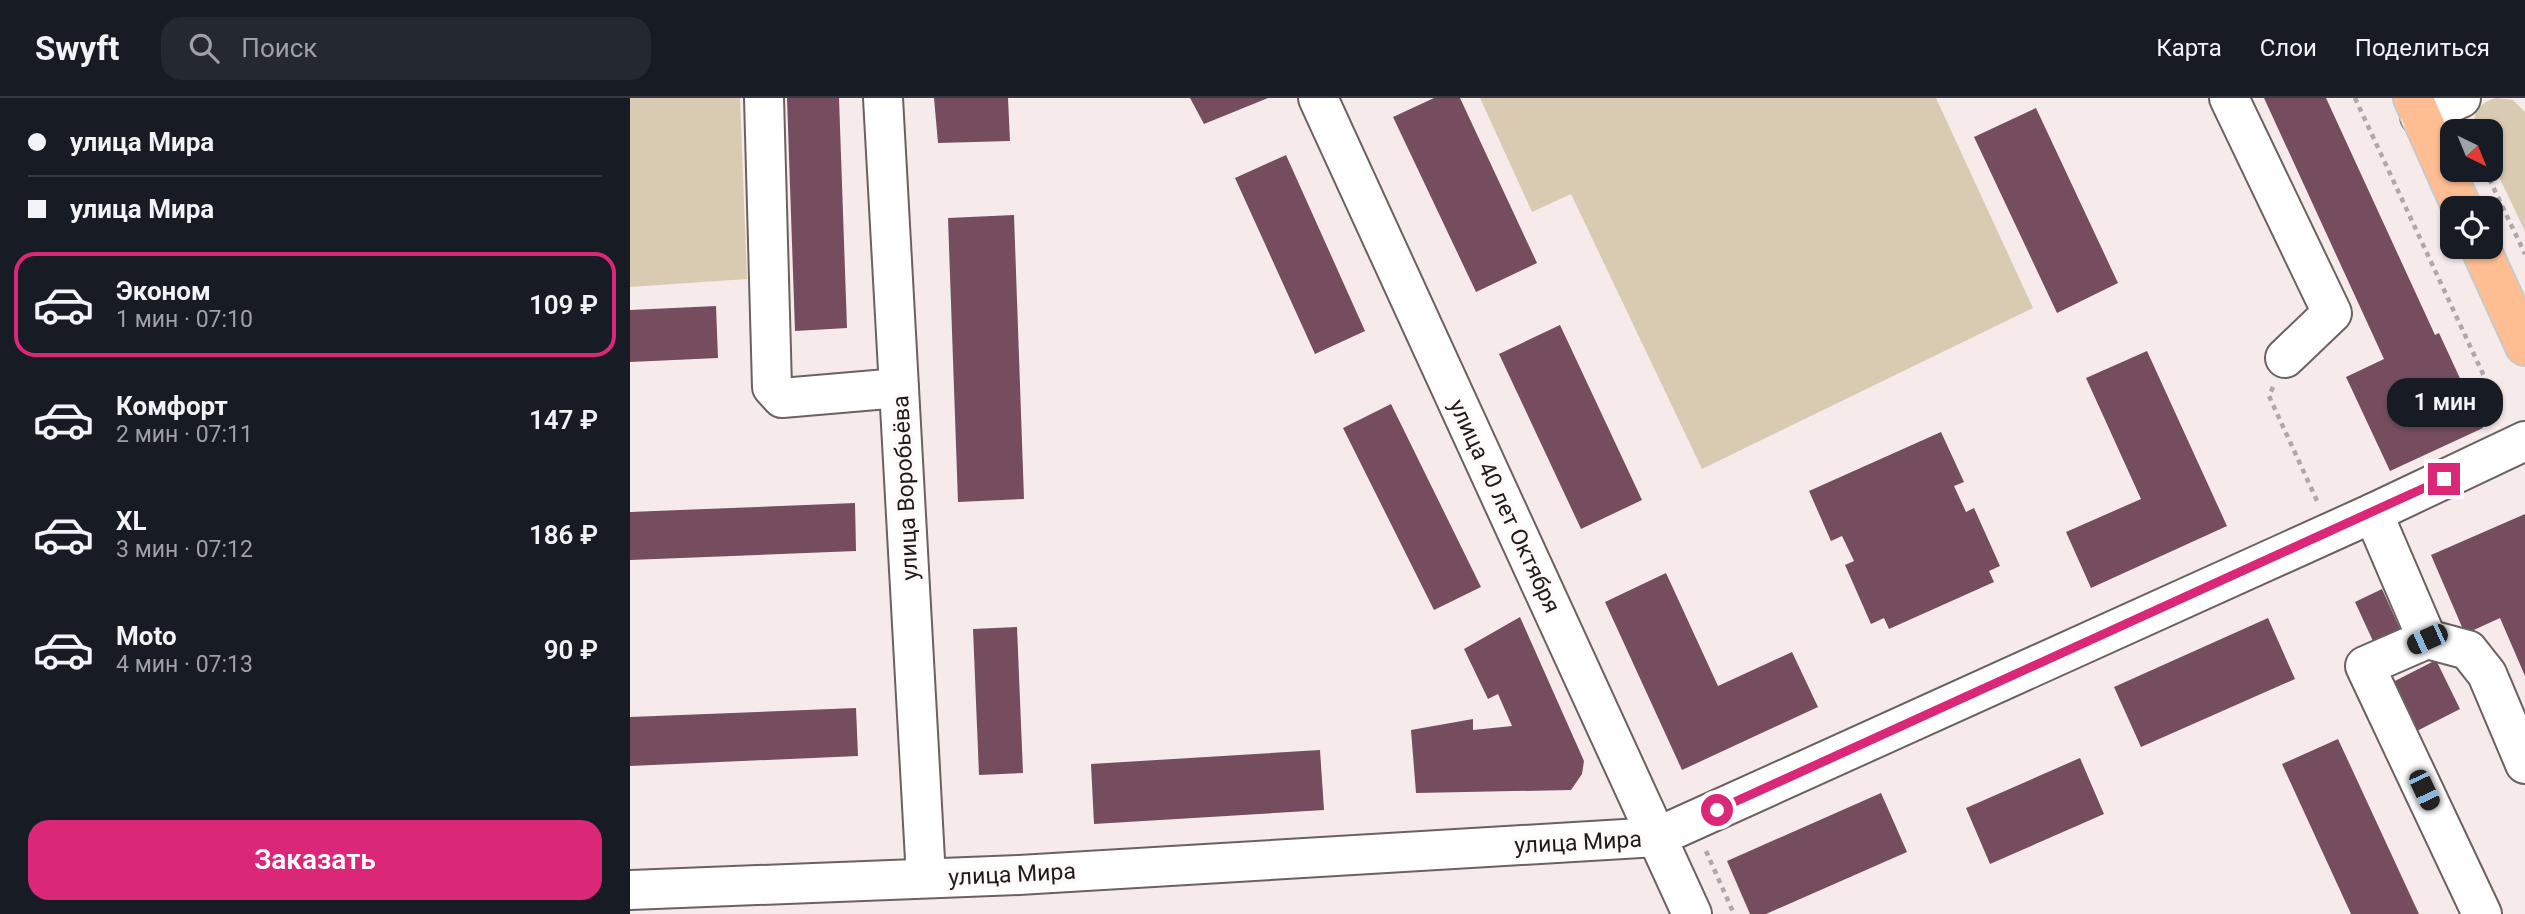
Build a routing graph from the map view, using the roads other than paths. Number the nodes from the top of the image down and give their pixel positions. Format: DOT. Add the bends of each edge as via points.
graph roads {
  1 [pos="764,98"];
  2 [pos="883,98"];
  3 [pos="1318,98"];
  4 [pos="2229,98"];
  5 [pos="2460,98"];
  6 [pos="2416,107"];
  7 [pos="2457,196"];
  8 [pos="2485,259"];
  9 [pos="2525,346"];
  10 [pos="2285,358"];
  11 [pos="899,388"];
  12 [pos="2514,428"];
  13 [pos="2373,513"];
  14 [pos="2427,639"];
  15 [pos="2525,764"];
  16 [pos="1657,837"];
  17 [pos="926,878"];
  18 [pos="630,890"];
  19 [pos="1692,914"];
  20 [pos="2482,914"];
  1 -- 11 [label="street" via="772,387 782,398"];
  2 -- 11 [label="street, улица Воробьёва"];
  3 -- 16 [label="street, улица 40 лет Октября"];
  4 -- 10 [label="street" via="2332,313"];
  5 -- 6 [label="street"];
  6 -- 7 [label="main road"];
  8 -- 9 [label="main road"];
  11 -- 17 [label="street, улица Воробьёва"];
  12 -- 13 [label="street, улица Мира"];
  13 -- 14 [label="street"];
  13 -- 16 [label="street, улица Мира"];
  14 -- 15 [label="street" via="2468,650 2487,674"];
  14 -- 20 [label="street" via="2365,666"];
  16 -- 17 [label="street, улица Мира"];
  16 -- 19 [label="street, улица 40 лет Октября"];
  17 -- 18 [label="street, улица Мира"];
}
